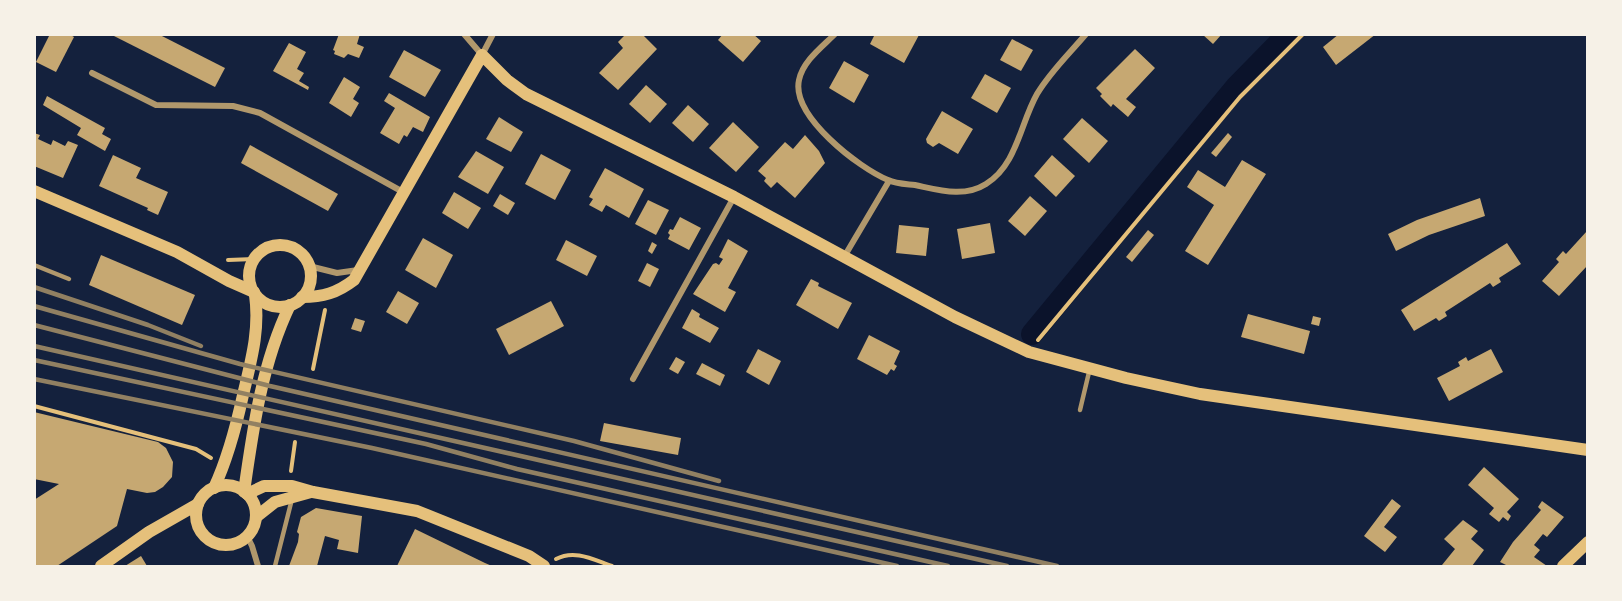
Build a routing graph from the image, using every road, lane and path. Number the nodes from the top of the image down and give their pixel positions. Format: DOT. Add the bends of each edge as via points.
graph roads {
  1 [pos="464,34"];
  2 [pos="493,34"];
  3 [pos="835,34"];
  4 [pos="1086,34"];
  5 [pos="1303,34"];
  6 [pos="482,55"];
  7 [pos="92,73"];
  8 [pos="889,181"];
  9 [pos="34,191"];
  10 [pos="403,192"];
  11 [pos="734,197"];
  12 [pos="844,257"];
  13 [pos="34,265"];
  14 [pos="309,266"];
  15 [pos="360,270"];
  16 [pos="69,279"];
  17 [pos="255,294"];
  18 [pos="302,297"];
  19 [pos="290,305"];
  20 [pos="1029,352"];
  21 [pos="1090,368"];
  22 [pos="313,369"];
  23 [pos="633,379"];
  24 [pos="34,406"];
  25 [pos="1080,410"];
  26 [pos="1587,450"];
  27 [pos="212,459"];
  28 [pos="214,488"];
  29 [pos="313,492"];
  30 [pos="246,493"];
  31 [pos="292,496"];
  32 [pos="198,504"];
  33 [pos="256,516"];
  34 [pos="247,536"];
  35 [pos="1587,542"];
  36 [pos="544,566"];
  37 [pos="100,567"];
  38 [pos="258,567"];
  39 [pos="275,567"];
  40 [pos="612,567"];
  41 [pos="1563,567"];
  1 -- 6 [label="street"];
  2 -- 6 [label="street"];
  3 -- 8 [label="street" via="804,67 799,79 800,102 847,156"];
  4 -- 8 [label="street" via="1037,95 1007,164 996,177 968,192"];
  5 -- 20 [label="path" via="1240,97"];
  6 -- 10 [label="main road"];
  6 -- 11 [label="main road" via="526,94"];
  7 -- 10 [label="street" via="156,105 233,106 260,113"];
  8 -- 12 [label="street"];
  9 -- 17 [label="main road" via="177,252"];
  10 -- 15 [label="main road"];
  11 -- 12 [label="main road"];
  11 -- 23 [label="street"];
  12 -- 20 [label="main road"];
  13 -- 16 [label="lane"];
  14 -- 15 [label="street" via="337,273"];
  14 -- 17 [label="main road" via="294,248 283,245 262,250 249,270"];
  14 -- 18 [label="main road" via="308,288"];
  15 -- 18 [label="main road" via="340,291"];
  17 -- 19 [label="main road" via="271,305"];
  17 -- 28 [label="main road" via="258,313 254,349 234,435"];
  18 -- 19 [label="main road"];
  18 -- 22 [label="path" via="326,308"];
  19 -- 30 [label="main road" via="273,344 250,441"];
  20 -- 21 [label="main road"];
  21 -- 25 [label="lane"];
  21 -- 26 [label="main road" via="1200,394"];
  24 -- 27 [label="path" via="196,449"];
  28 -- 30 [label="main road" via="235,486"];
  28 -- 32 [label="main road"];
  29 -- 30 [label="main road" via="292,486 264,486"];
  29 -- 31 [label="main road"];
  29 -- 36 [label="main road" via="417,511 530,556"];
  30 -- 33 [label="main road"];
  31 -- 33 [label="main road" via="275,502"];
  31 -- 39 [label="lane"];
  32 -- 34 [label="main road" via="196,518 200,531 209,540 222,545"];
  32 -- 37 [label="main road" via="148,532"];
  33 -- 34 [label="main road"];
  34 -- 38 [label="street"];
  35 -- 41 [label="main road"];
  36 -- 40 [label="path" via="569,554"];
}
